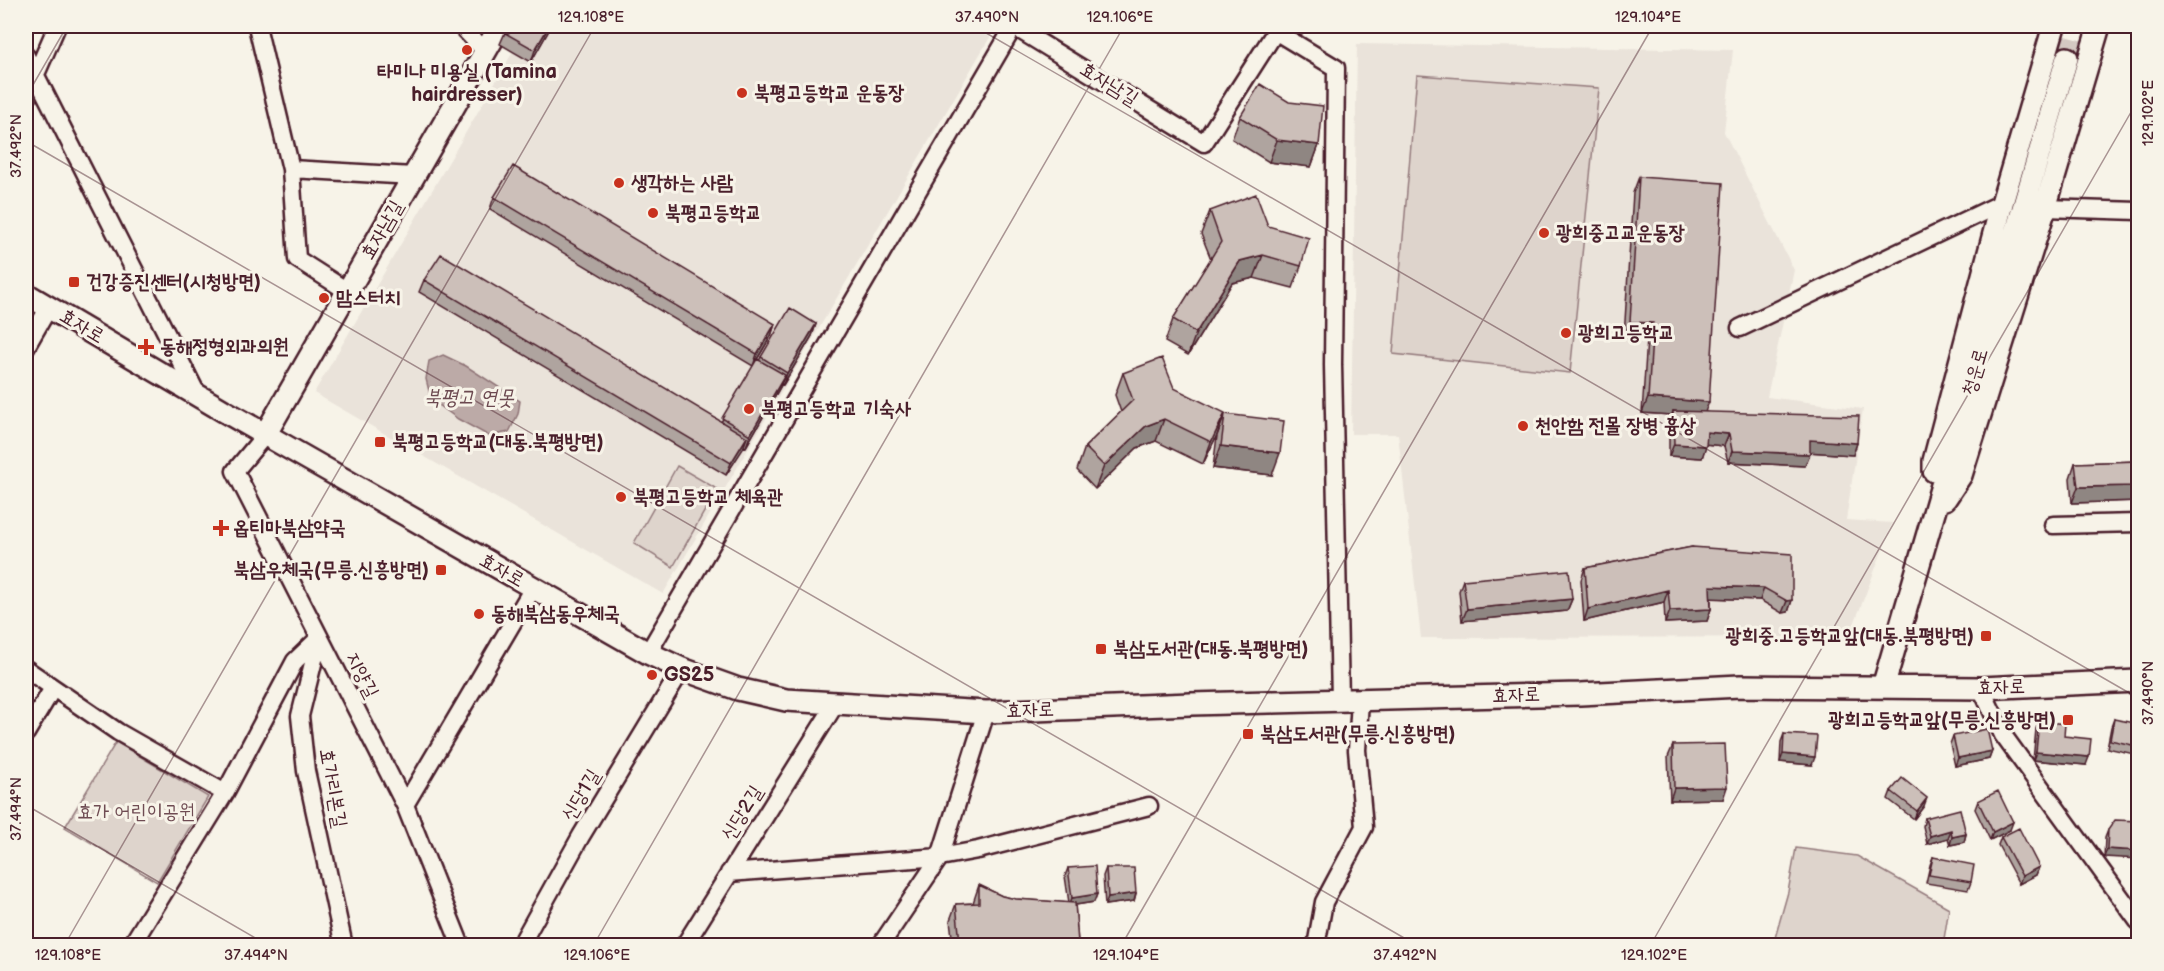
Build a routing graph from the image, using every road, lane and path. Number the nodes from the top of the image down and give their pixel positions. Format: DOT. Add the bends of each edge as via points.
graph roads {
  1 [pos="57,26"];
  2 [pos="258,26"];
  3 [pos="461,26"];
  4 [pos="500,26"];
  5 [pos="1014,26"];
  6 [pos="2054,26"];
  7 [pos="2098,26"];
  8 [pos="1277,28"];
  9 [pos="485,51"];
  10 [pos="26,56"];
  11 [pos="2067,58"];
  12 [pos="36,74"];
  13 [pos="291,169"];
  14 [pos="413,176"];
  15 [pos="2002,203"];
  16 [pos="2045,208"];
  17 [pos="2139,211"];
  18 [pos="347,291"];
  19 [pos="26,294"];
  20 [pos="49,307"];
  21 [pos="1740,328"];
  22 [pos="26,347"];
  23 [pos="197,394"];
  24 [pos="265,435"];
  25 [pos="1933,517"];
  26 [pos="2139,523"];
  27 [pos="2053,525"];
  28 [pos="533,588"];
  29 [pos="319,638"];
  30 [pos="648,653"];
  31 [pos="26,669"];
  32 [pos="682,669"];
  33 [pos="2139,681"];
  34 [pos="1883,687"];
  35 [pos="53,688"];
  36 [pos="1982,688"];
  37 [pos="1350,700"];
  38 [pos="836,703"];
  39 [pos="986,712"];
  40 [pos="26,733"];
  41 [pos="225,793"];
  42 [pos="405,805"];
  43 [pos="1149,806"];
  44 [pos="940,857"];
  45 [pos="729,873"];
  46 [pos="2139,921"];
  47 [pos="131,945"];
  48 [pos="342,945"];
  49 [pos="461,945"];
  50 [pos="520,945"];
  51 [pos="684,945"];
  52 [pos="880,945"];
  53 [pos="1316,945"];
  1 -- 12 [label="street"];
  2 -- 13 [label="street"];
  3 -- 9 [label="street"];
  4 -- 9 [label="street, 효자남길"];
  5 -- 8 [label="street, 효자남길" via="1204,144"];
  5 -- 30 [label="street"];
  6 -- 15 [label="street"];
  7 -- 16 [label="street"];
  8 -- 37 [label="street" via="1336,68 1333,365"];
  9 -- 14 [label="street, 효자남길"];
  10 -- 12 [label="street"];
  11 -- 25 [label="street, 청운로"];
  12 -- 23 [label="street"];
  13 -- 14 [label="street"];
  13 -- 18 [label="street" via="297,259"];
  14 -- 18 [label="street, 효자남길"];
  15 -- 21 [label="street"];
  15 -- 25 [label="street" via="1934,461"];
  16 -- 17 [label="street"];
  16 -- 25 [label="street" via="1961,475"];
  18 -- 24 [label="street, 효자남길"];
  19 -- 20 [label="street, 효자로"];
  20 -- 22 [label="street"];
  20 -- 23 [label="street, 효자로"];
  23 -- 24 [label="street, 효자로"];
  24 -- 28 [label="street, 효자로"];
  24 -- 29 [label="street, 지양길" via="235,471"];
  25 -- 34 [label="street, 청운로"];
  26 -- 27 [label="street"];
  28 -- 30 [label="street, 효자로"];
  28 -- 42 [label="street"];
  29 -- 41 [label="street" via="295,661"];
  29 -- 42 [label="street, 지양길"];
  29 -- 48 [label="street, 효가리본길" via="300,716 306,771"];
  30 -- 32 [label="street, 효자로"];
  31 -- 35 [label="street"];
  32 -- 38 [label="street, 효자로" via="738,689 786,700"];
  32 -- 50 [label="street, 신당1길"];
  33 -- 36 [label="street, 효자로"];
  34 -- 36 [label="street, 효자로"];
  34 -- 37 [label="street, 효자로" via="1740,686"];
  35 -- 40 [label="street"];
  35 -- 41 [label="street" via="118,732"];
  36 -- 46 [label="street" via="2003,735"];
  37 -- 39 [label="street, 효자로"];
  37 -- 53 [label="street" via="1364,828 1324,902"];
  38 -- 39 [label="street, 효자로"];
  38 -- 45 [label="street, 신당2길"];
  39 -- 44 [label="street"];
  41 -- 47 [label="street"];
  42 -- 49 [label="street, 지양길"];
  43 -- 44 [label="street"];
  44 -- 45 [label="street"];
  44 -- 52 [label="street"];
  45 -- 51 [label="street, 신당2길"];
}
